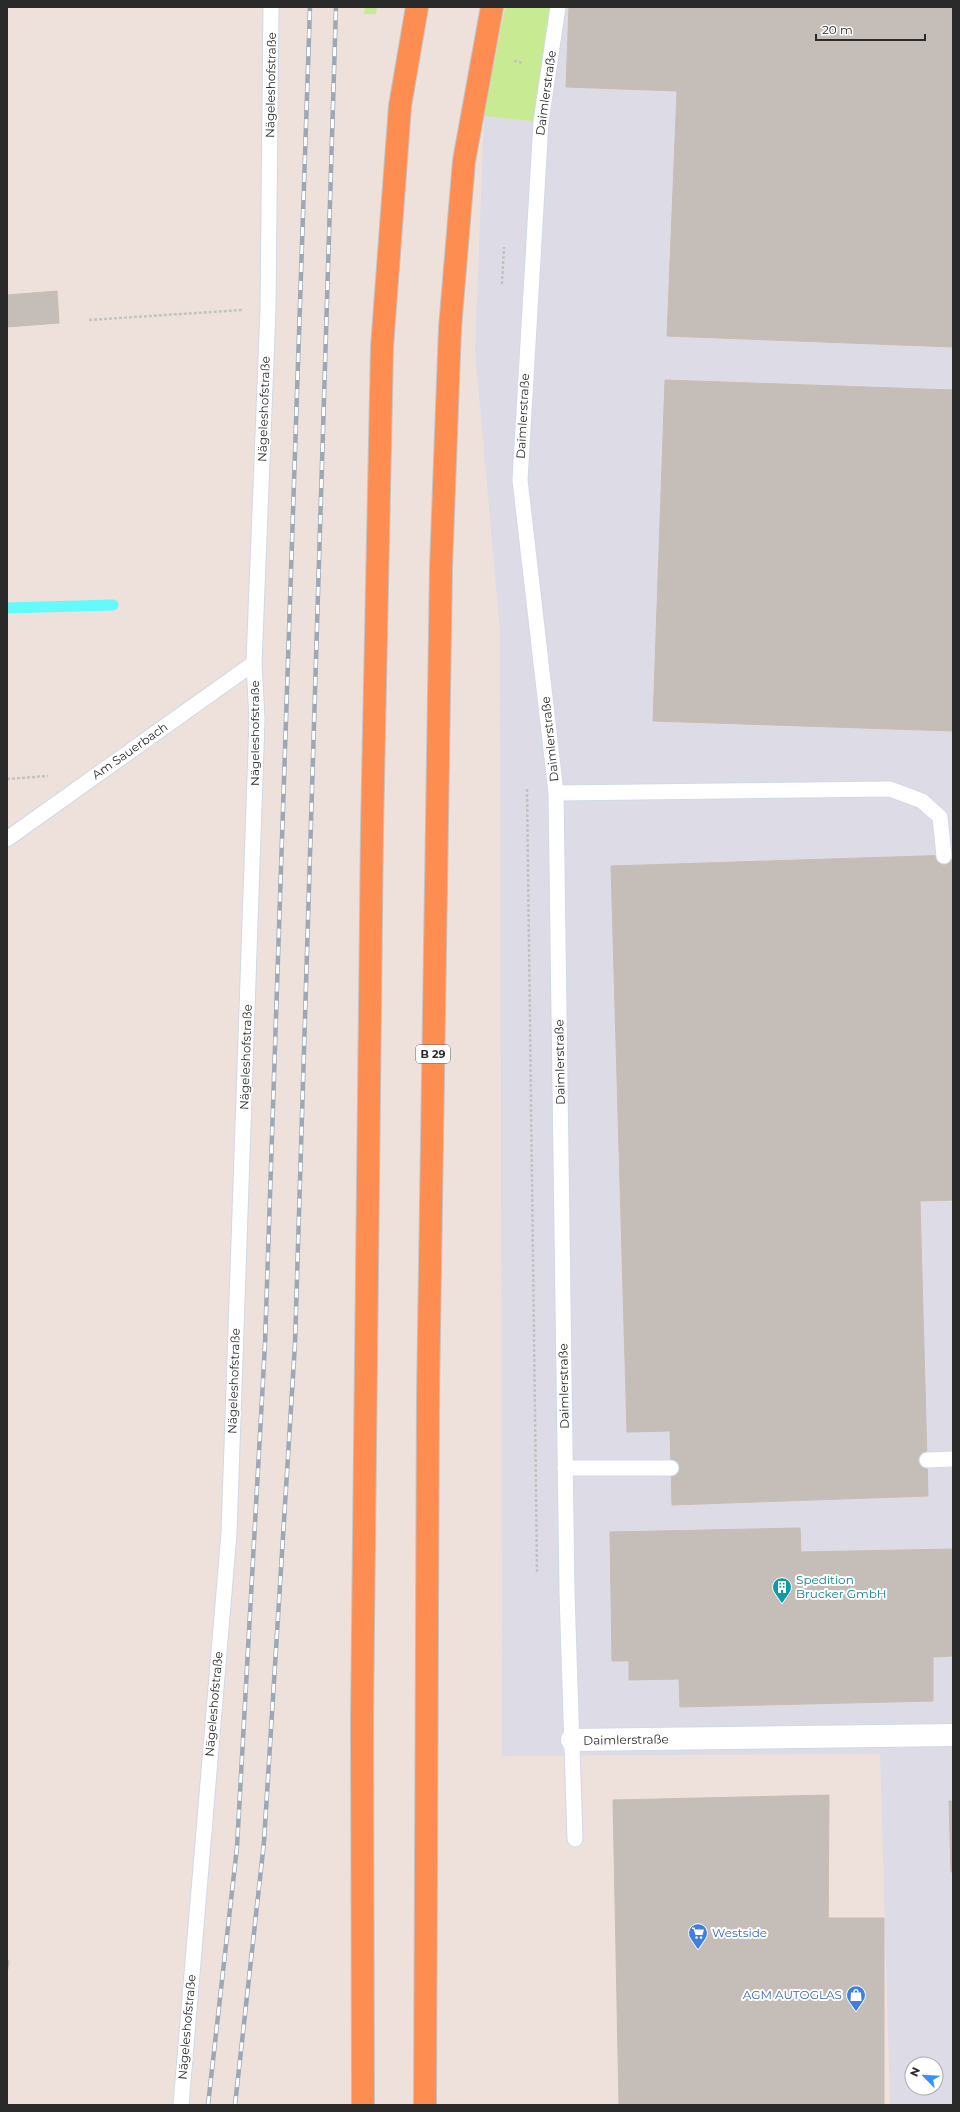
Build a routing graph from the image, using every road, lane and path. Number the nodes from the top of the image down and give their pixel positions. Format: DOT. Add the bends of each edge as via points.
graph roads {
  1 [pos="271,7"];
  2 [pos="417,7"];
  3 [pos="492,7"];
  4 [pos="558,7"];
  5 [pos="515,54"];
  6 [pos="525,64"];
  7 [pos="505,241"];
  8 [pos="502,287"];
  9 [pos="268,309"];
  10 [pos="89,320"];
  11 [pos="254,663"];
  12 [pos="527,783"];
  13 [pos="556,793"];
  14 [pos="7,839"];
  15 [pos="944,856"];
  16 [pos="953,1459"];
  17 [pos="927,1460"];
  18 [pos="565,1468"];
  19 [pos="670,1468"];
  20 [pos="567,1593"];
  21 [pos="953,1735"];
  22 [pos="572,1740"];
  23 [pos="575,1839"];
  24 [pos="181,2105"];
  25 [pos="363,2105"];
  26 [pos="425,2105"];
  1 -- 9 [label="lane, Nägeleshofstraße"];
  2 -- 25 [label="highway" via="400,106 382,347 371,843 362,1701"];
  3 -- 26 [label="highway, B 29" via="464,161 450,328 441,567 428,1396"];
  4 -- 13 [label="lane, Daimlerstraße" via="540,122 520,480"];
  5 -- 6 [label="path" via="514,62"];
  7 -- 8 [label="path"];
  9 -- 10 [label="path"];
  9 -- 11 [label="lane, Nägeleshofstraße"];
  11 -- 14 [label="lane, Am Sauerbach"];
  11 -- 24 [label="lane, Nägeleshofstraße" via="258,719 229,1533"];
  12 -- 20 [label="path" via="537,1571"];
  13 -- 15 [label="lane" via="890,789 922,801 940,817"];
  13 -- 18 [label="lane, Daimlerstraße"];
  16 -- 17 [label="lane"];
  18 -- 19 [label="lane"];
  18 -- 20 [label="lane, Daimlerstraße"];
  20 -- 22 [label="lane, Daimlerstraße"];
  21 -- 22 [label="street, Daimlerstraße"];
  22 -- 23 [label="lane"];
}
